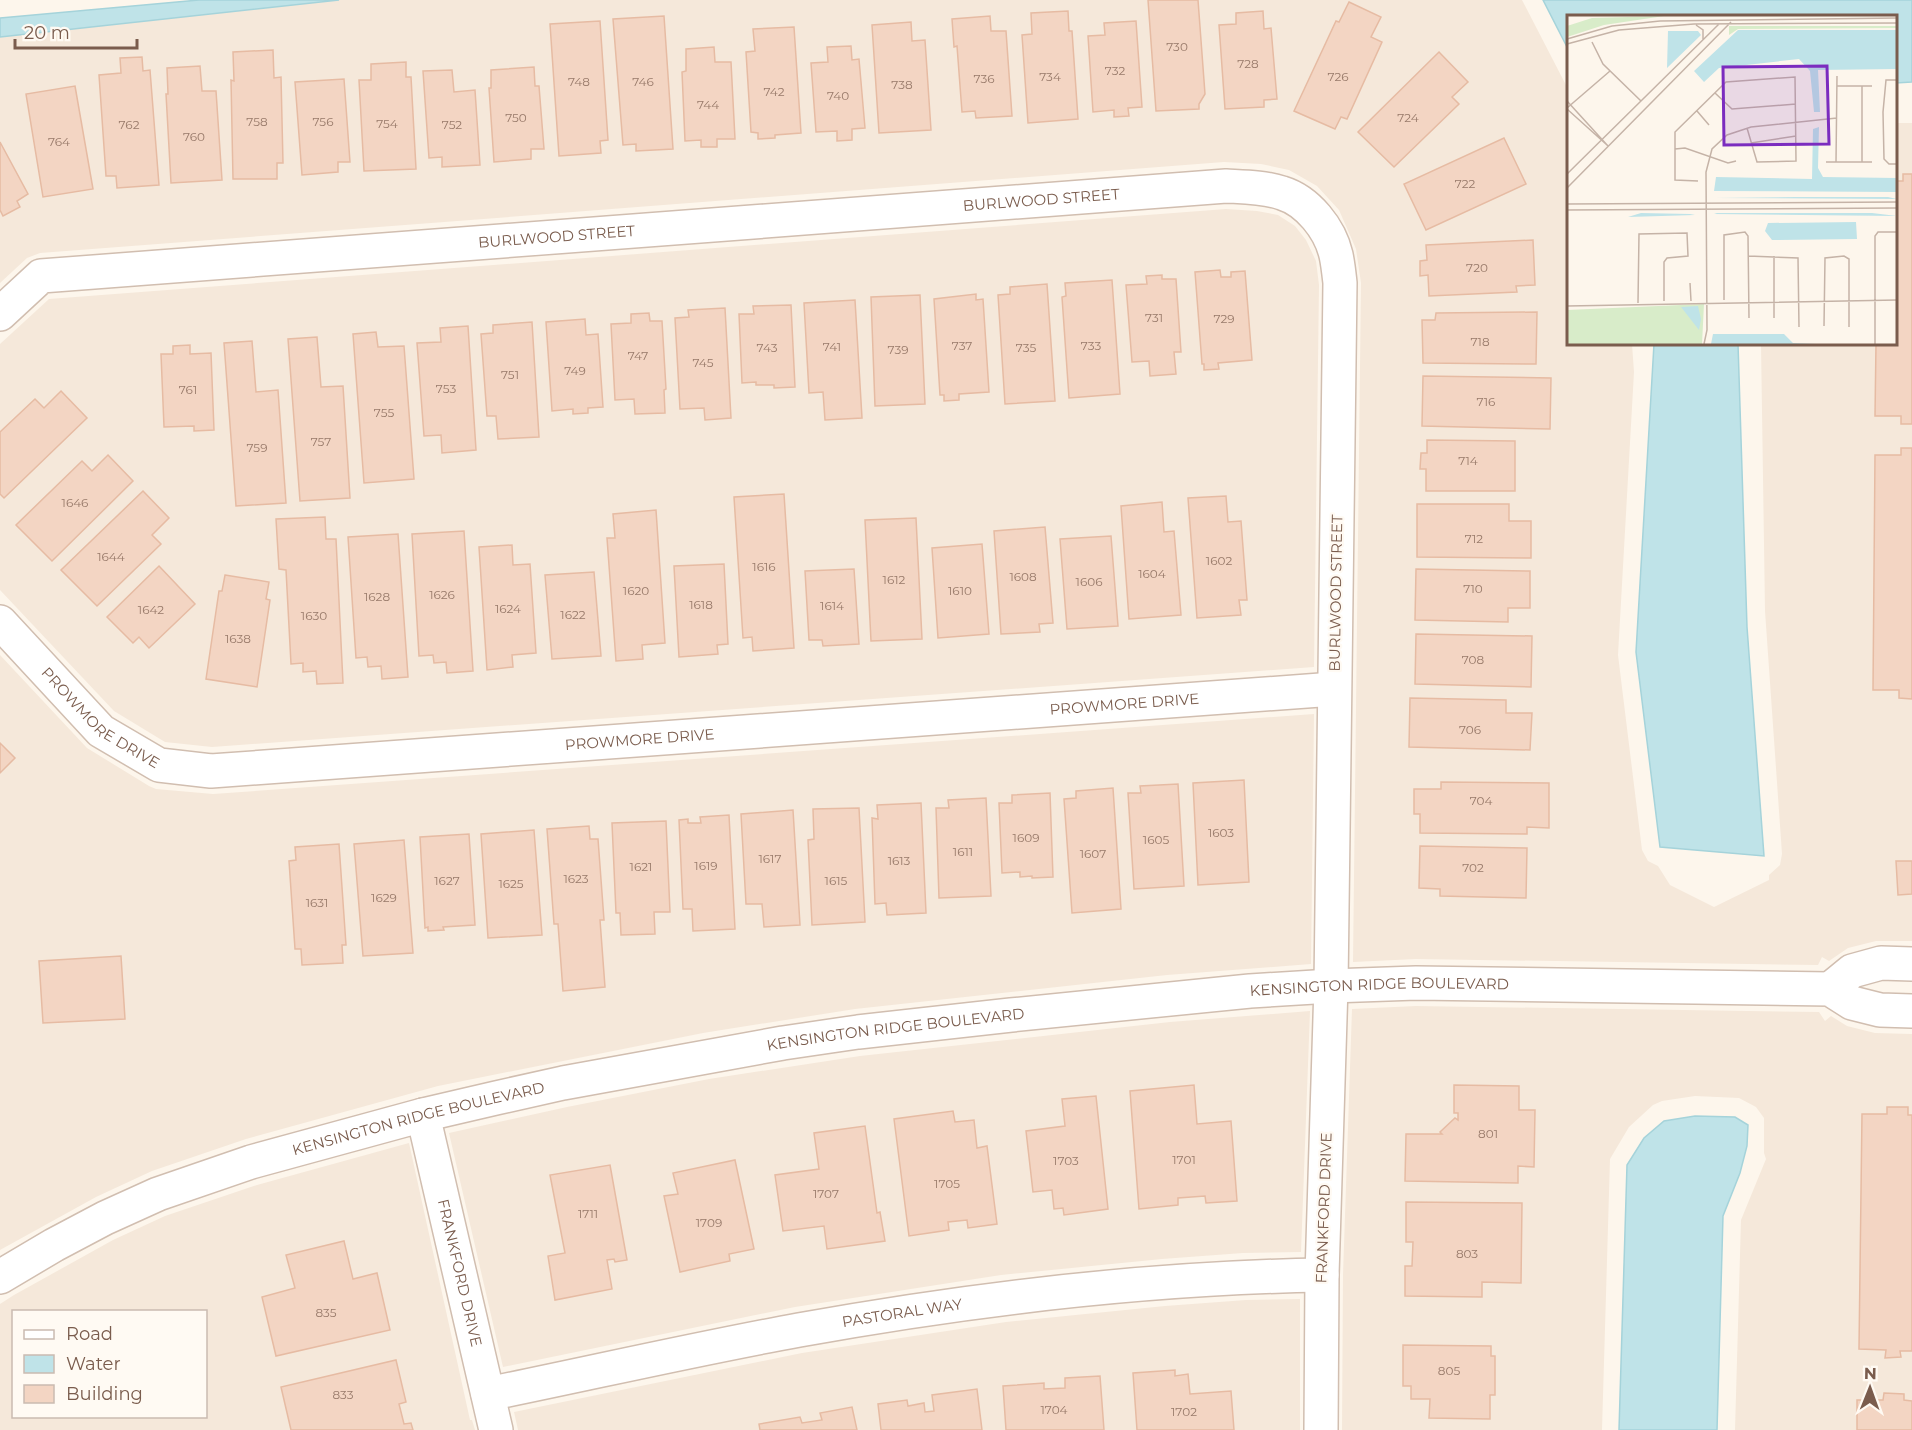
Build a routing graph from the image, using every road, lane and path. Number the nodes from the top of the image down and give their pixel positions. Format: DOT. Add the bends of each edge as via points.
graph roads {
  1 [pos="0,314"];
  2 [pos="0,622"];
  3 [pos="1334,689"];
  4 [pos="1912,964"];
  5 [pos="1332,986"];
  6 [pos="1830,989"];
  7 [pos="1912,1011"];
  8 [pos="423,1115"];
  9 [pos="1322,1275"];
  10 [pos="0,1277"];
  11 [pos="488,1394"];
  12 [pos="496,1430"];
  13 [pos="1321,1430"];
  1 -- 3 [label="street, BURLWOOD STREET" via="41,276 1226,186 1285,194 1308,207 1324,226 1336,253 1340,283"];
  2 -- 3 [label="street, PROWMORE DRIVE" via="101,731 159,765 212,771"];
  3 -- 5 [label="street, BURLWOOD STREET"];
  4 -- 6 [label="street" via="1881,963 1852,971"];
  5 -- 6 [label="street, KENSINGTON RIDGE BOULEVARD" via="1416,983"];
  5 -- 8 [label="street, KENSINGTON RIDGE BOULEVARD" via="1157,1000 836,1035 563,1083"];
  5 -- 9 [label="street, FRANKFORD DRIVE"];
  6 -- 7 [label="street, KENSINGTON RIDGE BOULEVARD" via="1852,1003 1880,1010"];
  8 -- 10 [label="street, KENSINGTON RIDGE BOULEVARD" via="251,1162 158,1194 74,1234"];
  8 -- 11 [label="street, FRANKFORD DRIVE"];
  9 -- 11 [label="street, PASTORAL WAY" via="1175,1281 1004,1299 798,1330"];
  9 -- 13 [label="street, FRANKFORD DRIVE"];
  11 -- 12 [label="street, FRANKFORD DRIVE"];
}
